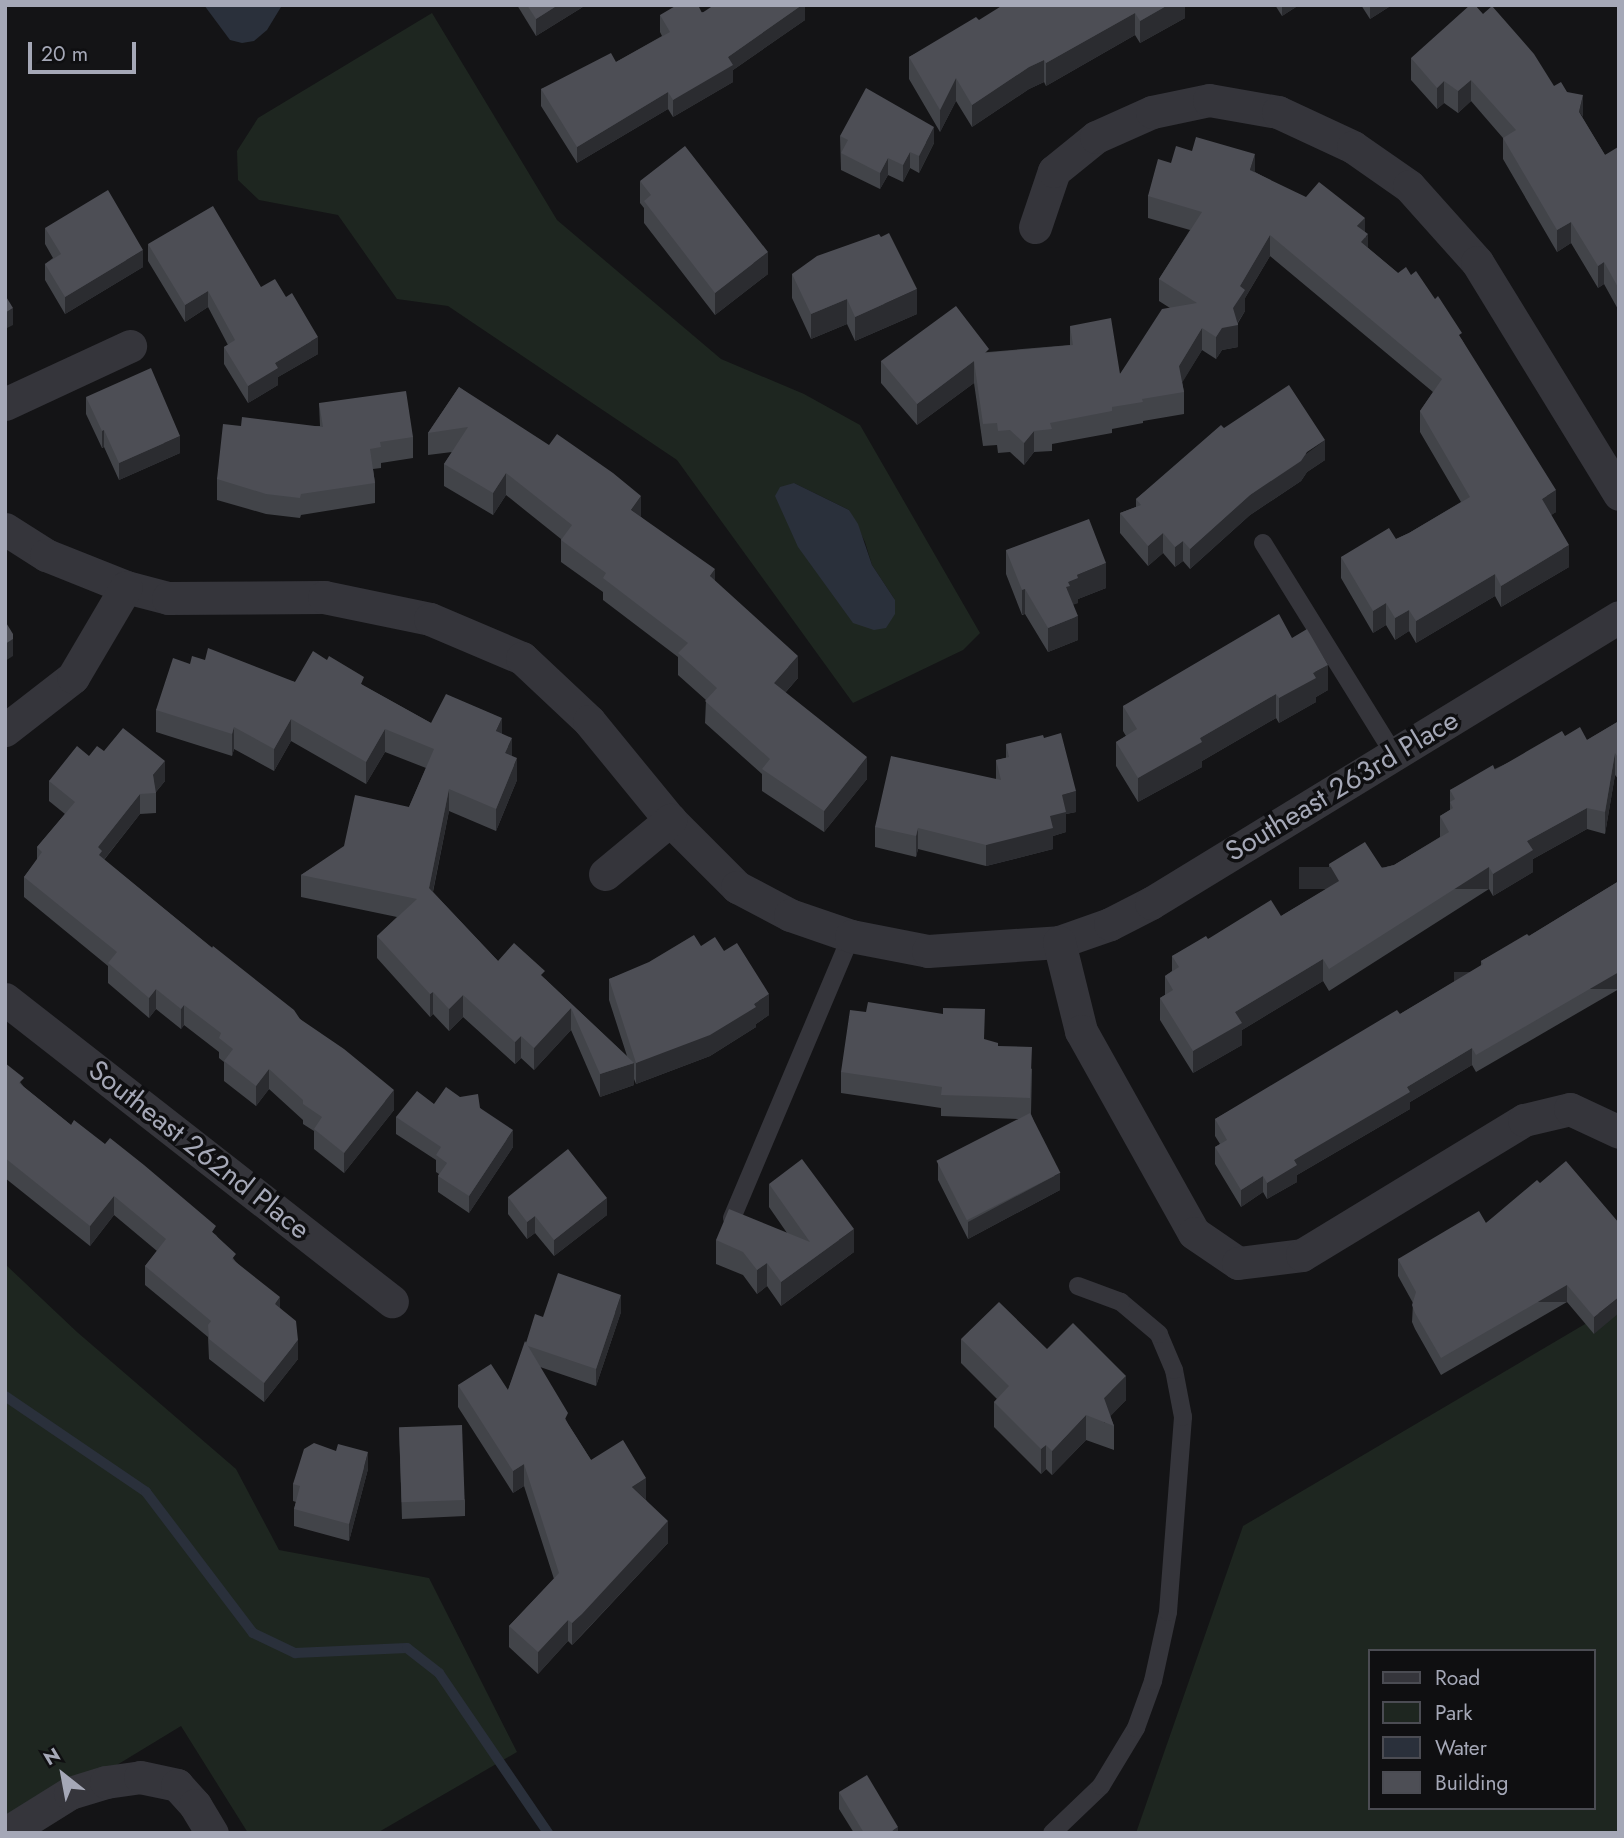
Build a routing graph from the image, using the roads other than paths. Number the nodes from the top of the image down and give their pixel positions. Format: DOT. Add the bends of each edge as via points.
graph roads {
  1 [pos="1035,227"];
  2 [pos="130,346"];
  3 [pos="5,404"];
  4 [pos="1619,494"];
  5 [pos="5,529"];
  6 [pos="1263,543"];
  7 [pos="126,587"];
  8 [pos="1619,617"];
  9 [pos="5,730"];
  10 [pos="1394,754"];
  11 [pos="670,820"];
  12 [pos="605,874"];
  13 [pos="851,936"];
  14 [pos="1059,942"];
  15 [pos="5,999"];
  16 [pos="1619,1132"];
  17 [pos="732,1218"];
  18 [pos="1078,1286"];
  19 [pos="392,1301"];
  20 [pos="6,1833"];
  21 [pos="212,1833"];
  22 [pos="1052,1833"];
  1 -- 4 [label="street" via="1054,171 1096,136 1152,112 1209,100 1278,112 1353,147 1409,186 1477,262"];
  2 -- 3 [label="street"];
  5 -- 7 [label="street, Southeast 263rd Place" via="46,555"];
  6 -- 10 [label="lane"];
  7 -- 9 [label="street" via="73,677"];
  7 -- 11 [label="street, Southeast 263rd Place" via="169,598 324,597 430,620 522,658 589,721"];
  8 -- 10 [label="street, Southeast 263rd Place"];
  10 -- 14 [label="street, Southeast 263rd Place" via="1151,903"];
  11 -- 12 [label="street"];
  11 -- 13 [label="street, Southeast 263rd Place" via="737,887 790,915"];
  13 -- 14 [label="street, Southeast 263rd Place" via="928,951"];
  13 -- 17 [label="lane"];
  14 -- 16 [label="street" via="1081,1031 1194,1233 1238,1263 1302,1255 1524,1120 1570,1108"];
  15 -- 19 [label="street, Southeast 262nd Place"];
  18 -- 22 [label="lane" via="1121,1302 1159,1334 1174,1370 1183,1417 1168,1612 1153,1681 1136,1728 1101,1786"];
  20 -- 21 [label="street" via="70,1793 140,1777 177,1785"];
}
